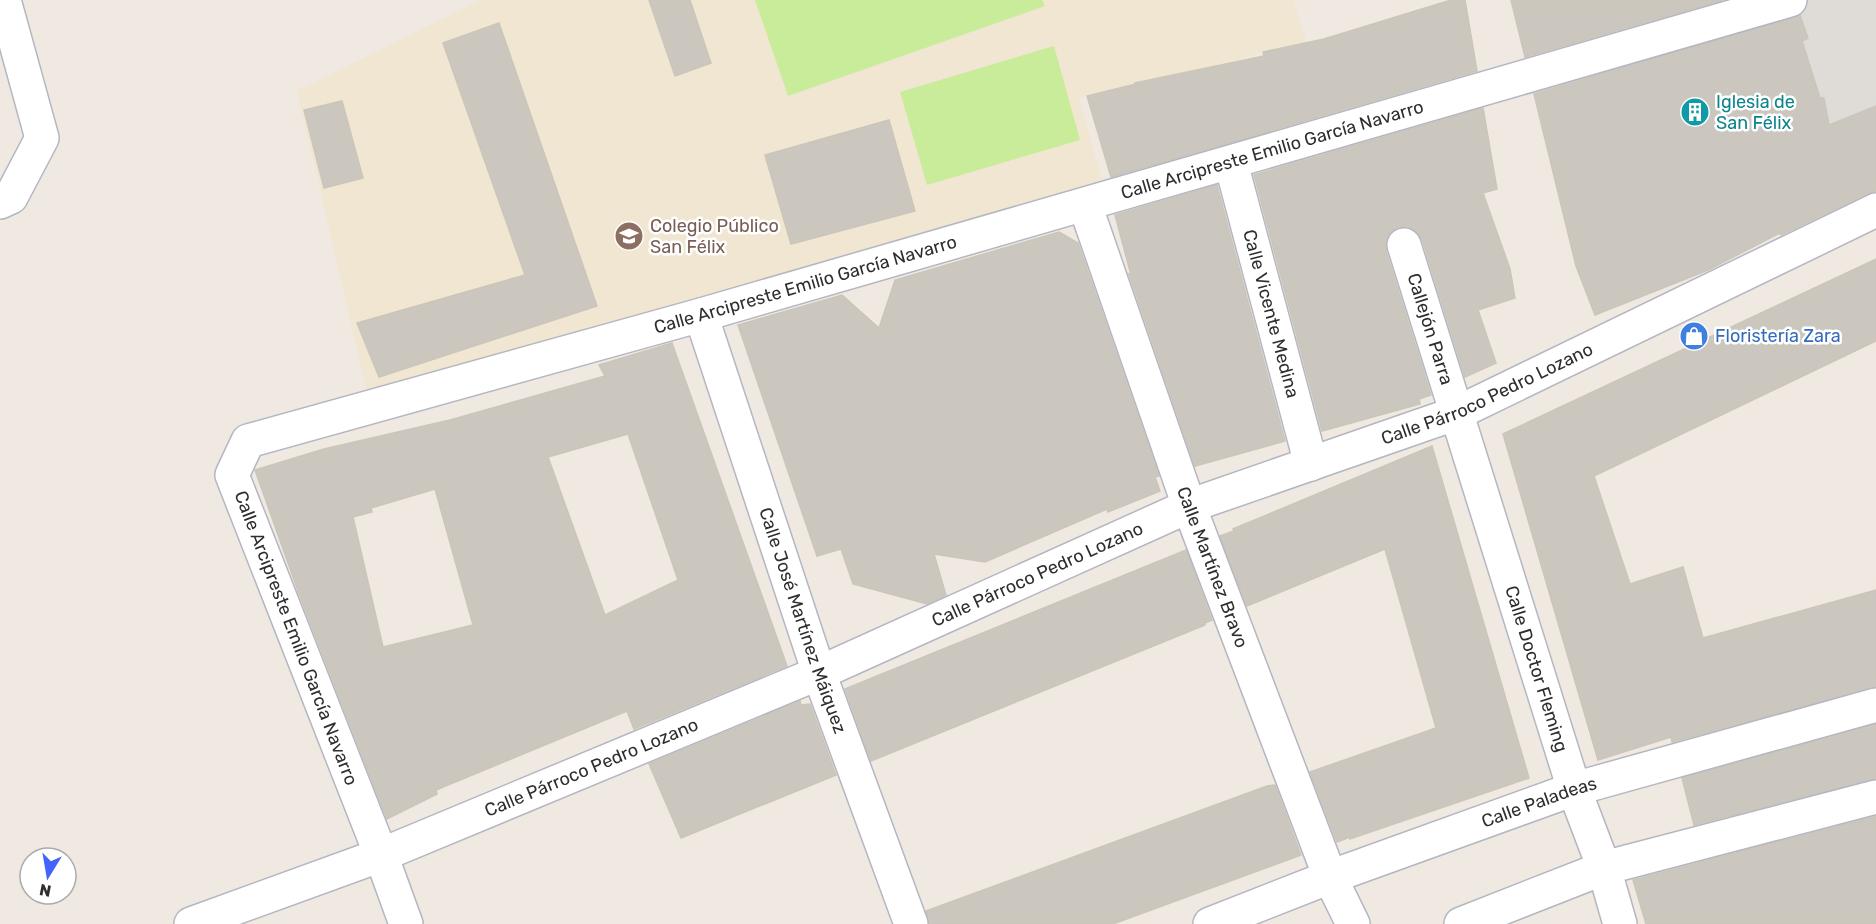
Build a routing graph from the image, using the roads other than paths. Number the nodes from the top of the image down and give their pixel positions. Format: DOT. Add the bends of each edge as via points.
graph roads {
  1 [pos="4,0"];
  2 [pos="1790,0"];
  3 [pos="1231,163"];
  4 [pos="0,202"];
  5 [pos="1085,205"];
  6 [pos="1876,210"];
  7 [pos="1404,245"];
  8 [pos="701,315"];
  9 [pos="1457,413"];
  10 [pos="1311,464"];
  11 [pos="1189,506"];
  12 [pos="819,673"];
  13 [pos="1876,705"];
  14 [pos="1574,789"];
  15 [pos="1876,797"];
  16 [pos="381,855"];
  17 [pos="1604,868"];
  18 [pos="1330,878"];
  19 [pos="191,924"];
  20 [pos="406,924"];
  21 [pos="911,924"];
  22 [pos="1210,924"];
  23 [pos="1353,924"];
  24 [pos="1461,924"];
  25 [pos="1620,924"];
  1 -- 4 [label="street" via="42,138 11,197"];
  2 -- 3 [label="street, Calle Arcipreste Emilio García Navarro"];
  3 -- 5 [label="street, Calle Arcipreste Emilio García Navarro"];
  3 -- 10 [label="street, Calle Vicente Medina"];
  5 -- 8 [label="street, Calle Arcipreste Emilio García Navarro"];
  5 -- 11 [label="street, Calle Martínez Bravo"];
  6 -- 9 [label="street, Calle Párroco Pedro Lozano"];
  7 -- 9 [label="street, Callejón Parra"];
  8 -- 12 [label="street, Calle José Martínez Máiquez"];
  8 -- 16 [label="street, Calle Arcipreste Emilio García Navarro" via="248,441 232,475"];
  9 -- 10 [label="street, Calle Párroco Pedro Lozano"];
  9 -- 14 [label="street, Calle Doctor Fleming"];
  10 -- 11 [label="street, Calle Párroco Pedro Lozano"];
  11 -- 12 [label="street, Calle Párroco Pedro Lozano"];
  11 -- 18 [label="street, Calle Martínez Bravo"];
  12 -- 16 [label="street, Calle Párroco Pedro Lozano"];
  12 -- 21 [label="street, Calle José Martínez Máiquez"];
  13 -- 14 [label="street, Calle Paladeas"];
  14 -- 17 [label="street, Calle Doctor Fleming"];
  14 -- 18 [label="street, Calle Paladeas"];
  15 -- 17 [label="street"];
  16 -- 19 [label="street, Calle Párroco Pedro Lozano"];
  16 -- 20 [label="street, Calle Arcipreste Emilio García Navarro"];
  17 -- 24 [label="street"];
  17 -- 25 [label="street, Calle Doctor Fleming"];
  18 -- 22 [label="street, Calle Paladeas"];
  18 -- 23 [label="street, Calle Martínez Bravo"];
}
